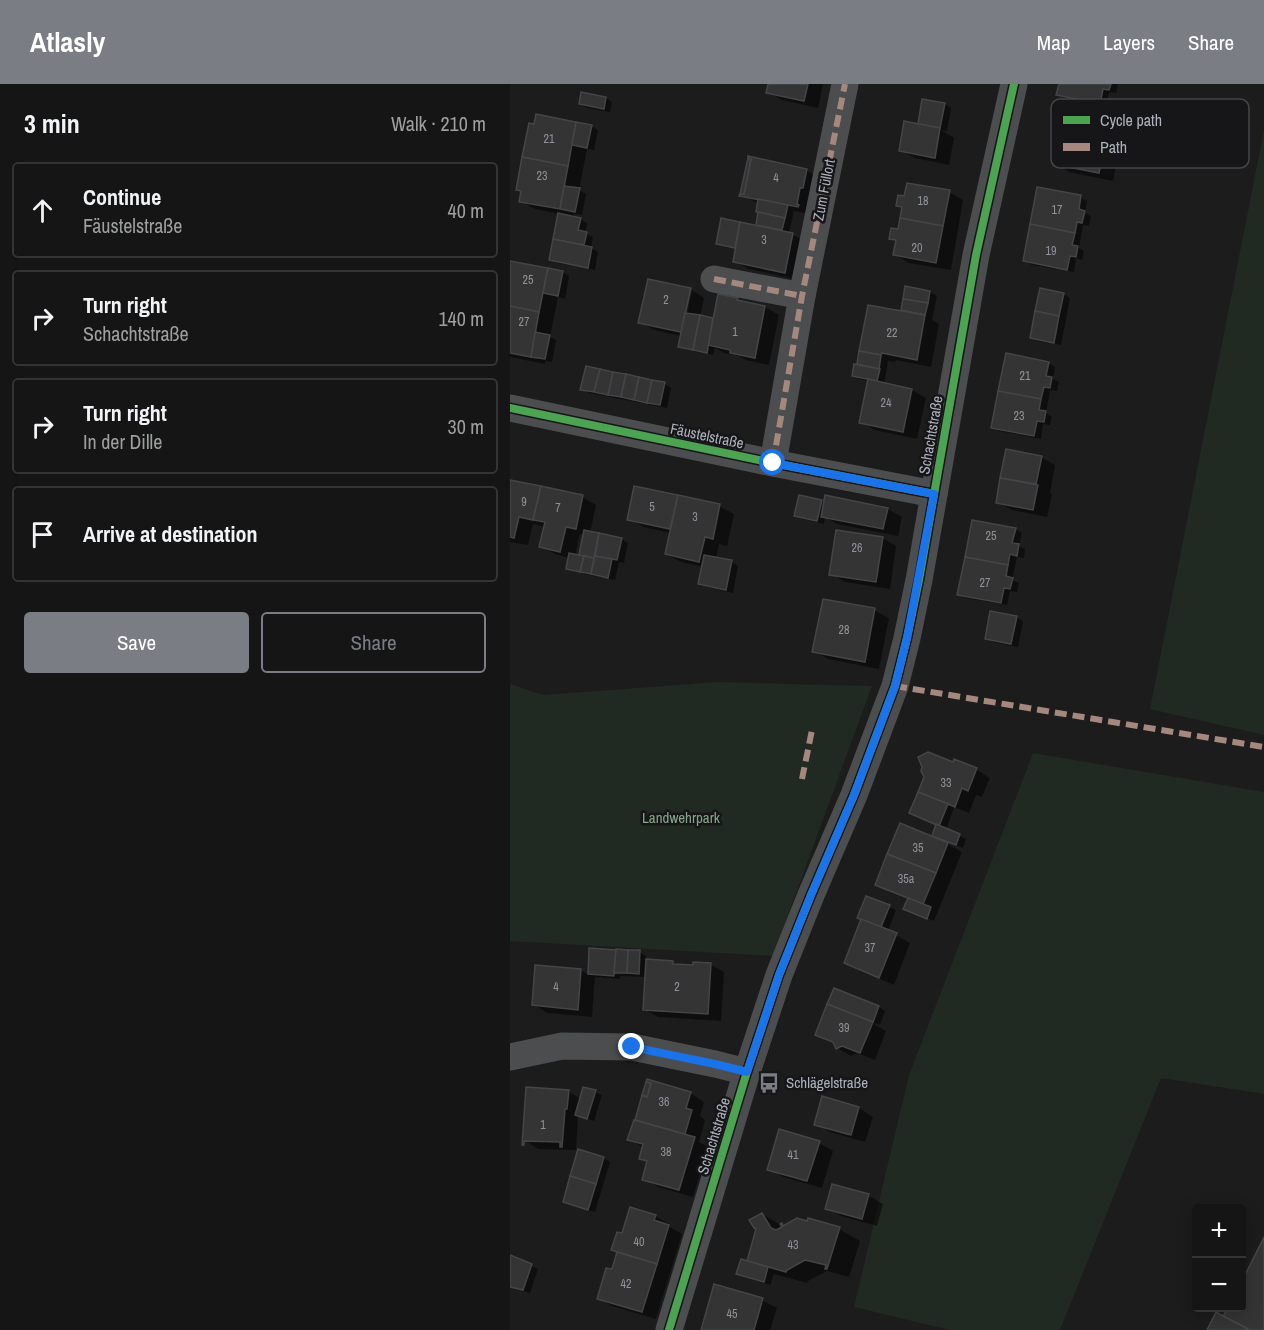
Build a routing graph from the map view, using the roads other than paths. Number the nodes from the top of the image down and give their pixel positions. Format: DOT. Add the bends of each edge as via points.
graph roads {
  1 [pos="845,84"];
  2 [pos="1014,84"];
  3 [pos="714,279"];
  4 [pos="802,296"];
  5 [pos="510,408"];
  6 [pos="773,463"];
  7 [pos="934,494"];
  8 [pos="510,1057"];
  9 [pos="747,1072"];
  10 [pos="669,1330"];
  1 -- 4 [label="street, Zum Füllort"];
  2 -- 7 [label="street, Schachtstraße" via="976,255"];
  3 -- 4 [label="street"];
  4 -- 6 [label="street, Zum Füllort"];
  5 -- 6 [label="street, Fäustelstraße"];
  6 -- 7 [label="street, Fäustelstraße"];
  7 -- 9 [label="street, Schachtstraße" via="895,686 779,975"];
  8 -- 9 [label="street" via="562,1046 632,1047"];
  9 -- 10 [label="street, Schachtstraße"];
}
